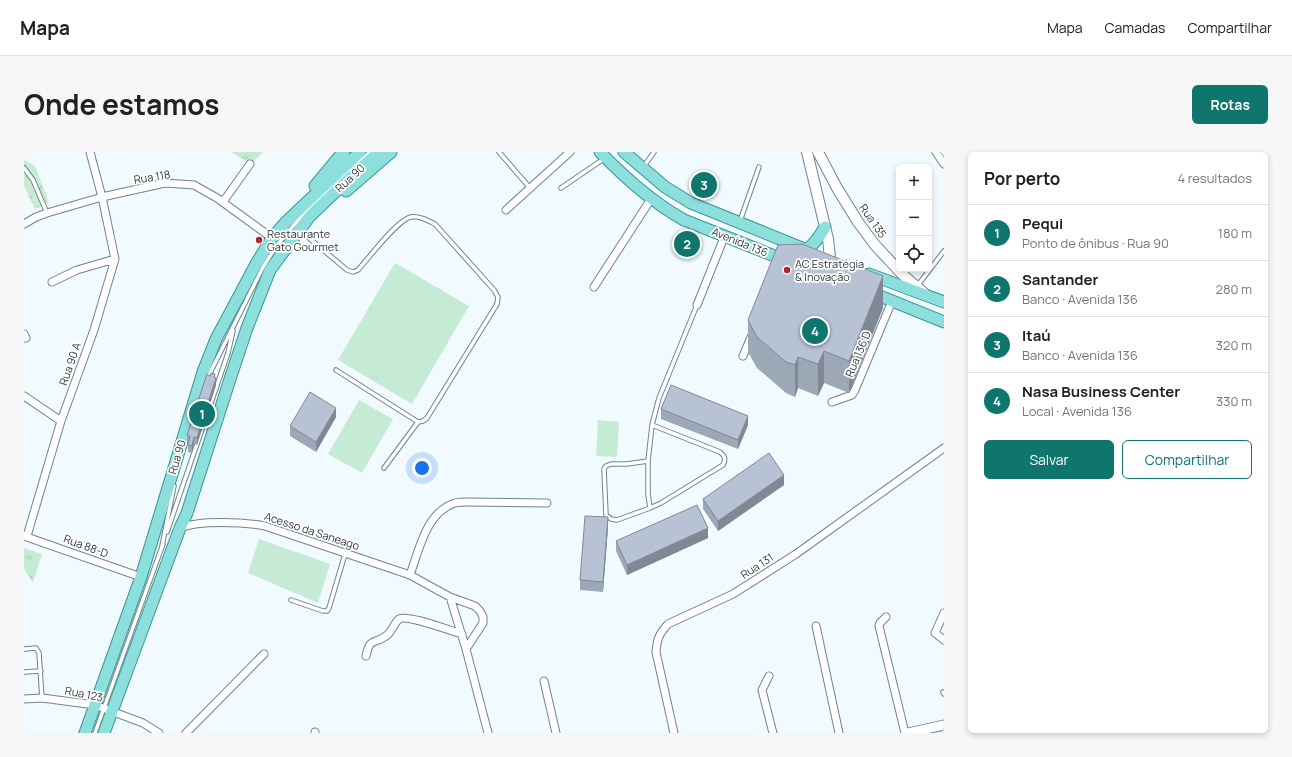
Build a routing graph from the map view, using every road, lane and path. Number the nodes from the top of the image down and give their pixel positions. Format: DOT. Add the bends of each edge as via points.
graph roads {
  1 [pos="90,152"];
  2 [pos="344,152"];
  3 [pos="360,152"];
  4 [pos="370,152"];
  5 [pos="379,152"];
  6 [pos="391,152"];
  7 [pos="499,152"];
  8 [pos="570,152"];
  9 [pos="624,152"];
  10 [pos="654,152"];
  11 [pos="806,152"];
  12 [pos="818,152"];
  13 [pos="936,152"];
  14 [pos="602,155"];
  15 [pos="250,164"];
  16 [pos="944,164"];
  17 [pos="758,167"];
  18 [pos="24,168"];
  19 [pos="642,168"];
  20 [pos="530,188"];
  21 [pos="561,188"];
  22 [pos="102,197"];
  23 [pos="651,199"];
  24 [pos="223,202"];
  25 [pos="506,210"];
  26 [pos="47,213"];
  27 [pos="740,222"];
  28 [pos="285,223"];
  29 [pos="24,224"];
  30 [pos="825,227"];
  31 [pos="303,233"];
  32 [pos="725,235"];
  33 [pos="272,238"];
  34 [pos="289,246"];
  35 [pos="807,250"];
  36 [pos="944,251"];
  37 [pos="115,259"];
  38 [pos="836,261"];
  39 [pos="797,264"];
  40 [pos="859,270"];
  41 [pos="827,276"];
  42 [pos="52,282"];
  43 [pos="594,287"];
  44 [pos="858,288"];
  45 [pos="918,290"];
  46 [pos="871,293"];
  47 [pos="892,301"];
  48 [pos="944,302"];
  49 [pos="697,305"];
  50 [pos="944,314"];
  51 [pos="944,322"];
  52 [pos="234,327"];
  53 [pos="754,328"];
  54 [pos="24,334"];
  55 [pos="24,338"];
  56 [pos="743,356"];
  57 [pos="336,370"];
  58 [pos="205,386"];
  59 [pos="24,396"];
  60 [pos="832,402"];
  61 [pos="198,406"];
  62 [pos="61,421"];
  63 [pos="418,422"];
  64 [pos="652,426"];
  65 [pos="944,448"];
  66 [pos="648,461"];
  67 [pos="384,468"];
  68 [pos="548,504"];
  69 [pos="650,508"];
  70 [pos="187,513"];
  71 [pos="204,523"];
  72 [pos="180,528"];
  73 [pos="25,536"];
  74 [pos="162,546"];
  75 [pos="345,554"];
  76 [pos="410,575"];
  77 [pos="141,577"];
  78 [pos="450,597"];
  79 [pos="291,600"];
  80 [pos="944,612"];
  81 [pos="886,617"];
  82 [pos="816,626"];
  83 [pos="462,634"];
  84 [pos="944,640"];
  85 [pos="24,649"];
  86 [pos="466,649"];
  87 [pos="264,654"];
  88 [pos="366,656"];
  89 [pos="41,671"];
  90 [pos="24,672"];
  91 [pos="770,676"];
  92 [pos="544,681"];
  93 [pos="42,698"];
  94 [pos="24,699"];
  95 [pos="104,706"];
  96 [pos="944,724"];
  97 [pos="85,733"];
  98 [pos="96,733"];
  99 [pos="104,733"];
  100 [pos="159,733"];
  101 [pos="186,733"];
  102 [pos="488,733"];
  103 [pos="556,733"];
  104 [pos="674,733"];
  105 [pos="773,733"];
  106 [pos="839,733"];
  107 [pos="905,733"];
  108 [pos="908,733"];
  1 -- 22 [label="street, Rua 90 A"];
  2 -- 28 [label="main road"];
  3 -- 28 [label="main road, Rua 90"];
  4 -- 52 [label="lane" via="305,212 277,245 263,267"];
  5 -- 34 [label="main road, Rua 90" via="310,216"];
  6 -- 31 [label="main road" via="343,193"];
  7 -- 20 [label="lane"];
  8 -- 20 [label="street"];
  9 -- 19 [label="main road, Avenida 136"];
  10 -- 19 [label="lane"];
  11 -- 30 [label="main road"];
  12 -- 45 [label="main road, Rua 135" via="858,222 875,245"];
  13 -- 16 [label="street"];
  14 -- 21 [label="lane"];
  14 -- 23 [label="main road, Avenida 136"];
  15 -- 24 [label="street"];
  17 -- 27 [label="lane"];
  18 -- 26 [label="lane" via="33,180"];
  19 -- 27 [label="main road, Avenida 136" via="665,187 691,202"];
  20 -- 25 [label="street"];
  22 -- 24 [label="street, Rua 118" via="165,183 194,185"];
  22 -- 26 [label="street, Rua 118"];
  22 -- 37 [label="street, Rua 90 A"];
  23 -- 32 [label="main road, Avenida 136" via="684,220"];
  23 -- 43 [label="street"];
  24 -- 33 [label="street, Rua 118"];
  26 -- 29 [label="street, Rua 118"];
  27 -- 35 [label="main road, Avenida 136"];
  28 -- 33 [label="main road, Rua 90"];
  30 -- 35 [label="main road" via="814,245"];
  30 -- 38 [label="main road"];
  31 -- 34 [label="main road"];
  31 -- 63 [label="lane" via="347,270 353,272 358,270 398,225 410,217 422,217 435,224 494,290 498,297 497,304 427,418"];
  32 -- 39 [label="main road, Avenida 136" via="781,262"];
  32 -- 49 [label="street"];
  33 -- 77 [label="main road, Rua 90" via="216,339 203,372"];
  34 -- 70 [label="main road, Rua 90" via="270,270 247,328"];
  35 -- 38 [label="main road, Avenida 136"];
  36 -- 45 [label="lane"];
  37 -- 42 [label="street" via="77,270"];
  37 -- 62 [label="street, Rua 90 A" via="94,330"];
  38 -- 41 [label="main road"];
  40 -- 45 [label="main road"];
  44 -- 46 [label="main road"];
  45 -- 48 [label="main road"];
  46 -- 47 [label="main road"];
  46 -- 50 [label="main road" via="880,290"];
  47 -- 51 [label="main road"];
  47 -- 60 [label="street, Rua 136 D" via="855,390 852,395"];
  49 -- 64 [label="lane" via="659,398"];
  52 -- 58 [label="lane"];
  52 -- 74 [label="lane" via="228,353"];
  53 -- 56 [label="street"];
  54 -- 55 [label="street"];
  57 -- 63 [label="lane"];
  59 -- 62 [label="street"];
  61 -- 74 [label="lane" via="177,469"];
  62 -- 73 [label="street, Rua 90 A"];
  63 -- 67 [label="lane"];
  64 -- 66 [label="lane"];
  64 -- 69 [label="lane" via="720,452 725,461 723,465"];
  65 -- 104 [label="street, Rua 131" via="796,554 733,594 668,624 656,642 656,652"];
  66 -- 69 [label="lane"];
  66 -- 69 [label="lane" via="606,466 606,515 617,520"];
  68 -- 76 [label="street" via="455,503 440,511 429,525"];
  70 -- 71 [label="street, Acesso da Saneago"];
  70 -- 72 [label="main road, Rua 90"];
  71 -- 72 [label="street, Acesso da Saneago"];
  71 -- 75 [label="street, Acesso da Saneago" via="265,526"];
  72 -- 95 [label="main road, Rua 90"];
  73 -- 77 [label="street, Rua 88-D"];
  74 -- 95 [label="lane"];
  75 -- 76 [label="street, Acesso da Saneago"];
  75 -- 79 [label="lane" via="327,611"];
  76 -- 78 [label="street, Acesso da Saneago"];
  77 -- 95 [label="main road, Rua 90"];
  78 -- 83 [label="street"];
  78 -- 86 [label="street, Acesso da Saneago" via="475,606 483,617"];
  80 -- 84 [label="street" via="936,634"];
  81 -- 107 [label="street" via="879,626"];
  82 -- 106 [label="street"];
  83 -- 86 [label="street"];
  83 -- 88 [label="street" via="403,618 398,620 387,636 368,646"];
  85 -- 89 [label="lane" via="38,650"];
  86 -- 102 [label="street"];
  87 -- 101 [label="street"];
  89 -- 90 [label="lane"];
  89 -- 93 [label="lane"];
  91 -- 105 [label="street" via="762,690"];
  92 -- 103 [label="street"];
  93 -- 94 [label="street, Rua 123"];
  93 -- 95 [label="street, Rua 123"];
  95 -- 97 [label="main road, Rua 90"];
  95 -- 98 [label="lane"];
  95 -- 99 [label="main road, Rua 90"];
  95 -- 100 [label="street, Rua 123"];
  96 -- 108 [label="street"];
}
